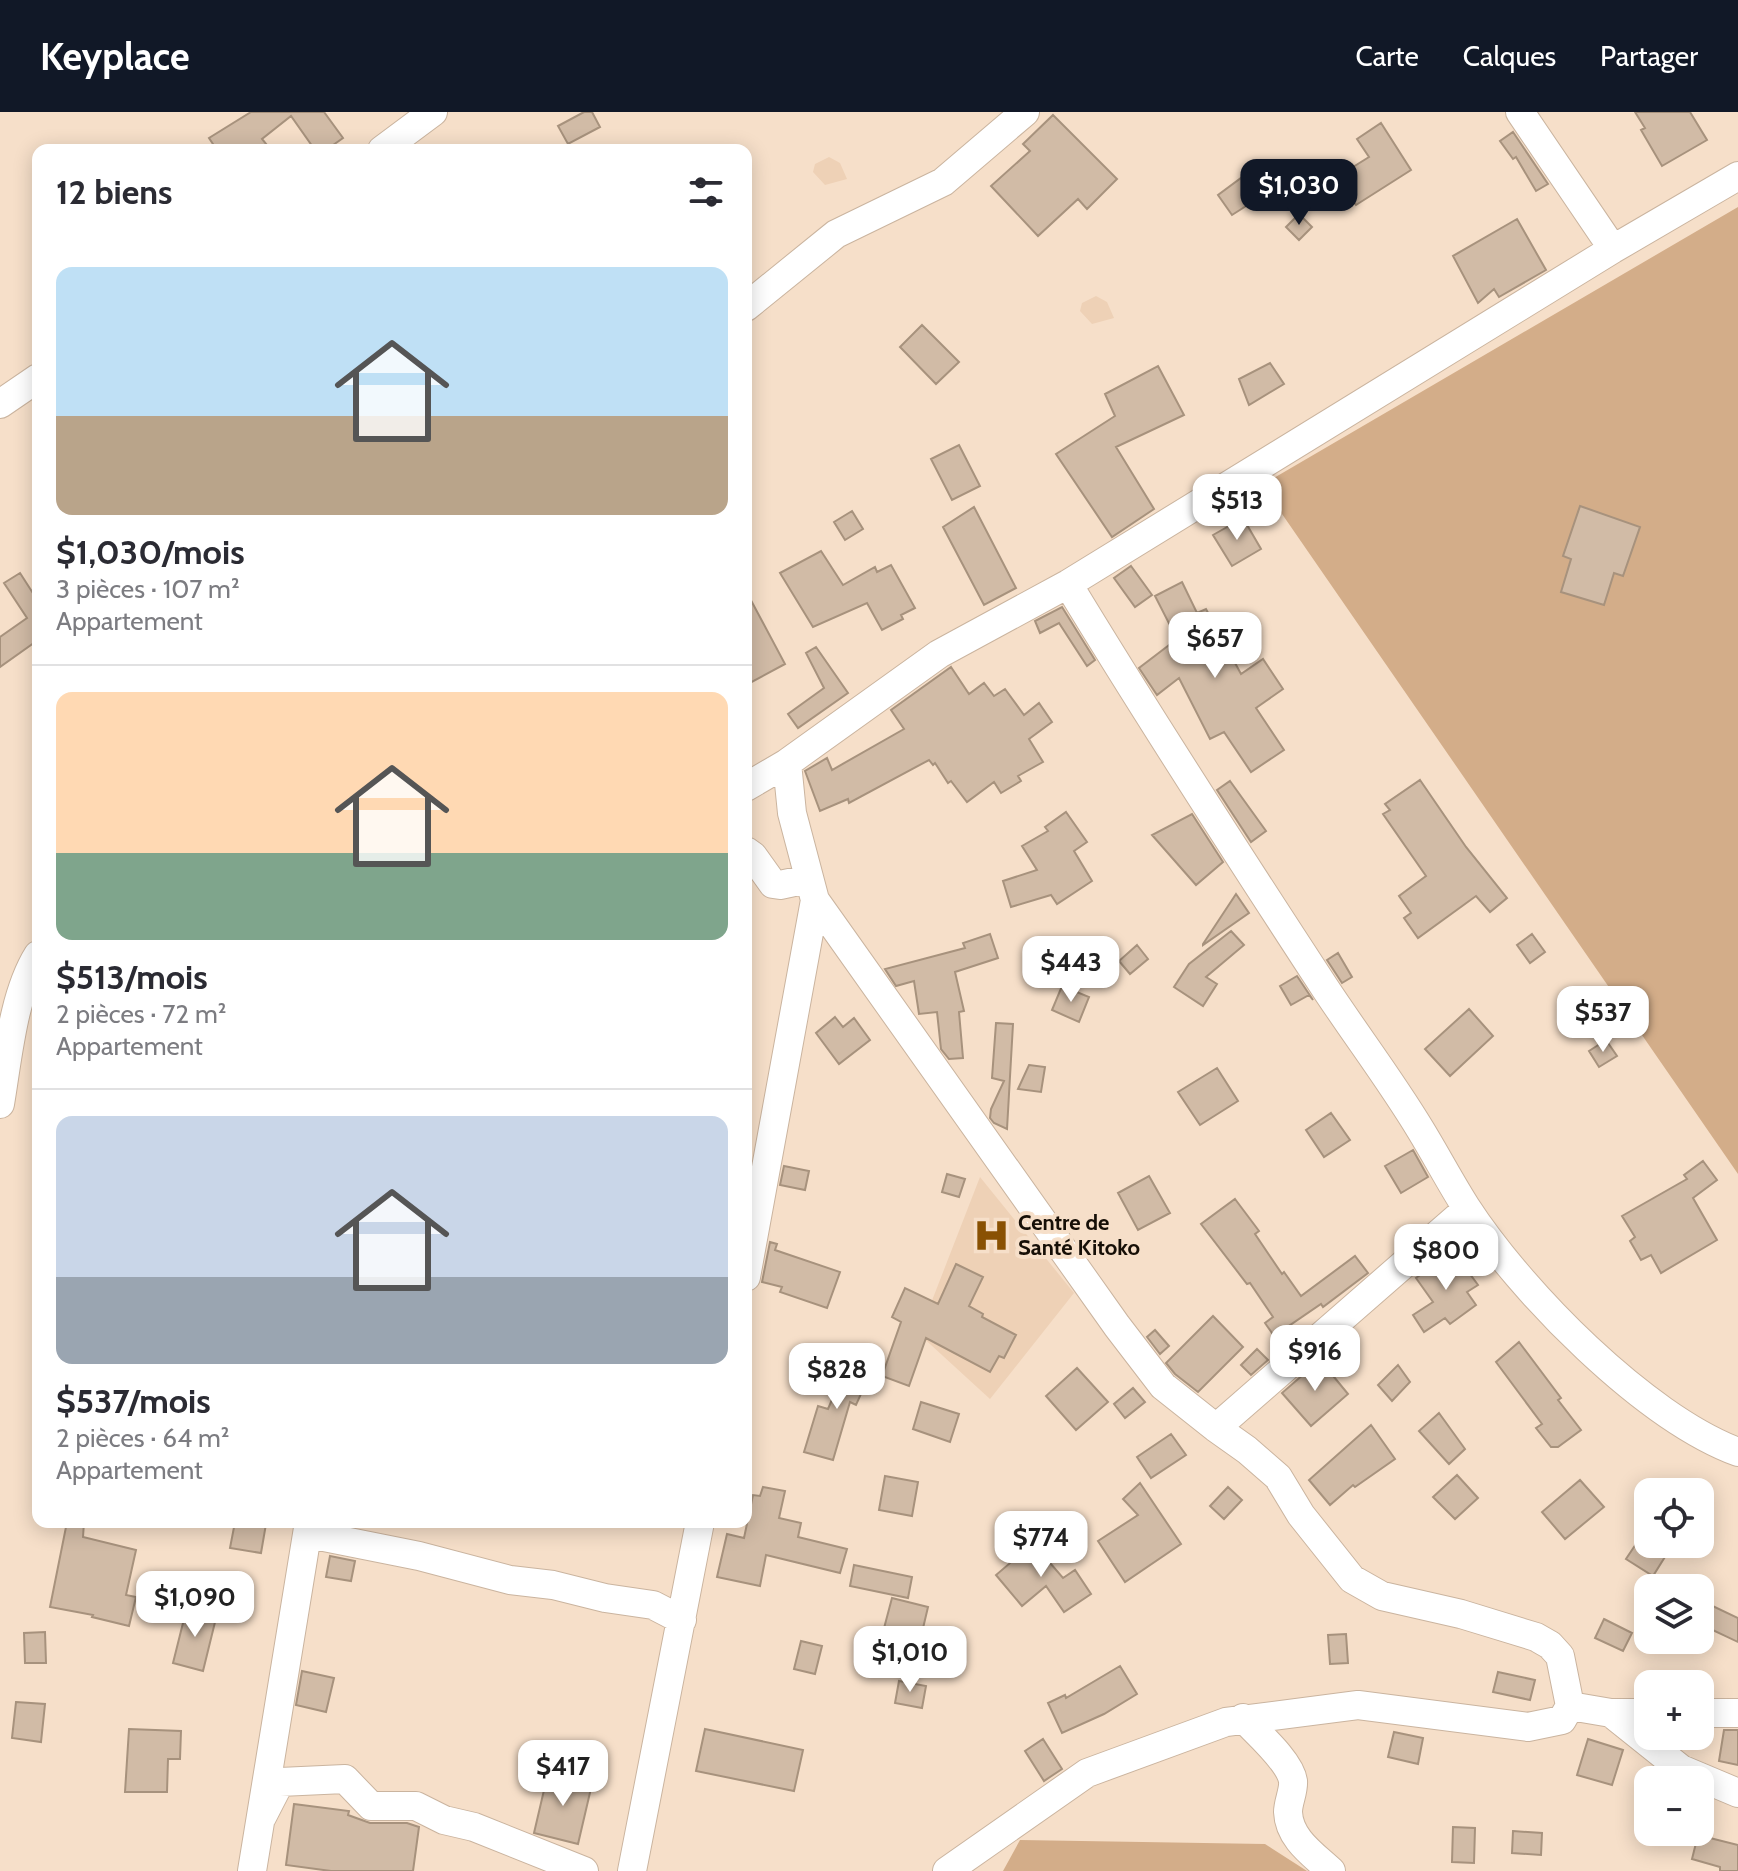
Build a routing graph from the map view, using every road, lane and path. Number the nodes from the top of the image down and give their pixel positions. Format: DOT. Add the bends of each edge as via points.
graph roads {
  1 [pos="433,112"];
  2 [pos="1025,112"];
  3 [pos="1520,112"];
  4 [pos="390,144"];
  5 [pos="1738,176"];
  6 [pos="1613,249"];
  7 [pos="752,302"];
  8 [pos="32,382"];
  9 [pos="0,404"];
  10 [pos="1068,584"];
  11 [pos="787,763"];
  12 [pos="752,783"];
  13 [pos="752,855"];
  14 [pos="812,889"];
  15 [pos="32,966"];
  16 [pos="0,1104"];
  17 [pos="753,1195"];
  18 [pos="1467,1209"];
  19 [pos="1216,1428"];
  20 [pos="1738,1452"];
  21 [pos="309,1528"];
  22 [pos="699,1528"];
  23 [pos="682,1620"];
  24 [pos="1570,1706"];
  25 [pos="1611,1713"];
  26 [pos="1634,1713"];
  27 [pos="1714,1713"];
  28 [pos="1738,1713"];
  29 [pos="1243,1718"];
  30 [pos="1738,1793"];
  31 [pos="262,1817"];
  32 [pos="252,1871"];
  33 [pos="584,1871"];
  34 [pos="632,1871"];
  35 [pos="947,1871"];
  36 [pos="1331,1871"];
  1 -- 4 [label="street"];
  2 -- 7 [label="street" via="943,182 836,234"];
  3 -- 6 [label="street"];
  5 -- 6 [label="street"];
  6 -- 10 [label="street"];
  8 -- 9 [label="street"];
  10 -- 11 [label="street" via="939,654"];
  10 -- 18 [label="street"];
  11 -- 12 [label="street"];
  11 -- 14 [label="street" via="792,813"];
  13 -- 14 [label="street" via="773,884"];
  14 -- 17 [label="street"];
  14 -- 19 [label="street" via="1117,1326 1163,1386"];
  15 -- 16 [label="street" via="16,1015"];
  18 -- 19 [label="street"];
  18 -- 20 [label="street" via="1526,1284 1630,1385 1693,1430"];
  19 -- 24 [label="street" via="1278,1477 1352,1579 1382,1596 1461,1614 1550,1645 1560,1656"];
  21 -- 23 [label="street" via="510,1580 653,1605"];
  21 -- 31 [label="street"];
  22 -- 23 [label="street"];
  23 -- 34 [label="street"];
  24 -- 25 [label="street"];
  24 -- 29 [label="street" via="1562,1720 1528,1727 1358,1705"];
  25 -- 26 [label="street"];
  25 -- 30 [label="street" via="1681,1769"];
  27 -- 28 [label="street"];
  29 -- 35 [label="street" via="1087,1773"];
  29 -- 36 [label="street" via="1286,1766 1293,1781 1290,1825 1299,1842"];
  31 -- 32 [label="street"];
  31 -- 33 [label="street" via="280,1782 345,1779 371,1806 416,1806"];
}
